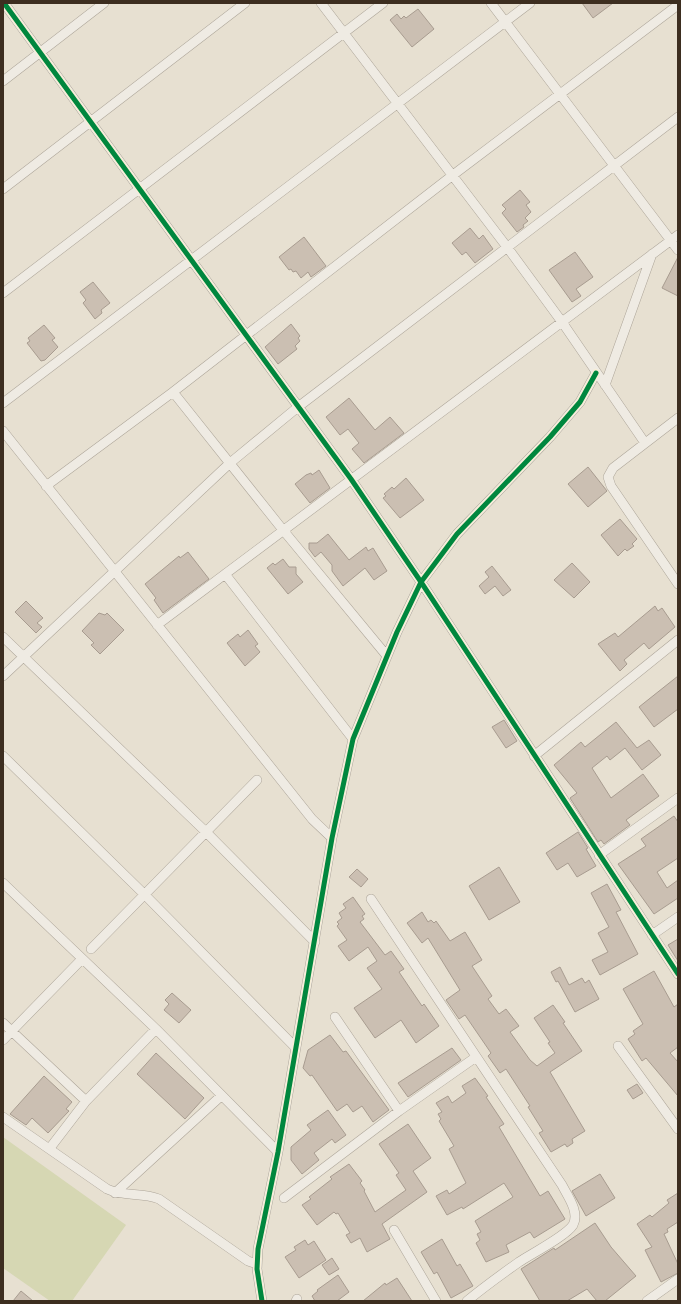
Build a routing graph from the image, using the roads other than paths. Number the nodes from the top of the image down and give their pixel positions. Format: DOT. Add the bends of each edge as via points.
graph roads {
  1 [pos="4,3"];
  2 [pos="104,3"];
  3 [pos="245,3"];
  4 [pos="321,3"];
  5 [pos="383,3"];
  6 [pos="491,3"];
  7 [pos="530,3"];
  8 [pos="678,6"];
  9 [pos="505,22"];
  10 [pos="343,33"];
  11 [pos="39,52"];
  12 [pos="3,81"];
  13 [pos="560,95"];
  14 [pos="398,103"];
  15 [pos="678,117"];
  16 [pos="90,122"];
  17 [pos="614,166"];
  18 [pos="453,175"];
  19 [pos="3,189"];
  20 [pos="139,189"];
  21 [pos="678,235"];
  22 [pos="670,240"];
  23 [pos="507,247"];
  24 [pos="678,250"];
  25 [pos="652,254"];
  26 [pos="191,260"];
  27 [pos="3,293"];
  28 [pos="562,322"];
  29 [pos="245,335"];
  30 [pos="596,373"];
  31 [pos="605,385"];
  32 [pos="173,392"];
  33 [pos="3,403"];
  34 [pos="298,407"];
  35 [pos="678,418"];
  36 [pos="3,431"];
  37 [pos="645,443"];
  38 [pos="230,463"];
  39 [pos="351,480"];
  40 [pos="46,486"];
  41 [pos="283,530"];
  42 [pos="114,572"];
  43 [pos="225,574"];
  44 [pos="421,582"];
  45 [pos="678,584"];
  46 [pos="158,626"];
  47 [pos="3,637"];
  48 [pos="678,640"];
  49 [pos="387,656"];
  50 [pos="23,657"];
  51 [pos="3,676"];
  52 [pos="353,739"];
  53 [pos="3,756"];
  54 [pos="534,756"];
  55 [pos="257,780"];
  56 [pos="678,798"];
  57 [pos="206,832"];
  58 [pos="332,838"];
  59 [pos="599,855"];
  60 [pos="3,883"];
  61 [pos="144,894"];
  62 [pos="371,899"];
  63 [pos="678,917"];
  64 [pos="652,935"];
  65 [pos="315,942"];
  66 [pos="91,948"];
  67 [pos="82,959"];
  68 [pos="678,974"];
  69 [pos="335,1016"];
  70 [pos="3,1023"];
  71 [pos="156,1029"];
  72 [pos="12,1031"];
  73 [pos="3,1040"];
  74 [pos="618,1046"];
  75 [pos="296,1048"];
  76 [pos="476,1057"];
  77 [pos="221,1096"];
  78 [pos="86,1101"];
  79 [pos="399,1112"];
  80 [pos="3,1117"];
  81 [pos="678,1129"];
  82 [pos="50,1148"];
  83 [pos="278,1152"];
  84 [pos="115,1193"];
  85 [pos="284,1198"];
  86 [pos="394,1230"];
  87 [pos="257,1264"];
  88 [pos="678,1279"];
  89 [pos="262,1301"];
  90 [pos="436,1301"];
  91 [pos="468,1301"];
  92 [pos="647,1301"];
  1 -- 11 [label="street"];
  2 -- 11 [label="street"];
  3 -- 16 [label="street"];
  4 -- 10 [label="street"];
  5 -- 10 [label="street"];
  6 -- 9 [label="street"];
  7 -- 9 [label="street"];
  8 -- 13 [label="street"];
  9 -- 13 [label="street"];
  9 -- 14 [label="street"];
  10 -- 14 [label="street"];
  10 -- 20 [label="street"];
  11 -- 12 [label="street"];
  11 -- 16 [label="street"];
  13 -- 17 [label="street"];
  13 -- 18 [label="street"];
  14 -- 18 [label="street"];
  14 -- 26 [label="street"];
  15 -- 17 [label="street"];
  16 -- 19 [label="street"];
  16 -- 20 [label="street"];
  17 -- 22 [label="street"];
  17 -- 23 [label="street"];
  18 -- 23 [label="street"];
  18 -- 29 [label="street"];
  20 -- 26 [label="street"];
  20 -- 27 [label="street"];
  21 -- 22 [label="street"];
  22 -- 24 [label="street"];
  22 -- 25 [label="street"];
  23 -- 28 [label="street"];
  23 -- 34 [label="street"];
  25 -- 28 [label="street"];
  25 -- 31 [label="street"];
  26 -- 29 [label="street"];
  26 -- 33 [label="street"];
  28 -- 30 [label="street"];
  28 -- 39 [label="street"];
  29 -- 32 [label="street"];
  29 -- 34 [label="street"];
  30 -- 31 [label="street"];
  30 -- 44 [label="street" via="580,402 550,437 462,528"];
  31 -- 37 [label="street"];
  32 -- 38 [label="street"];
  32 -- 40 [label="street"];
  34 -- 38 [label="street"];
  34 -- 39 [label="street"];
  35 -- 37 [label="street"];
  36 -- 40 [label="street"];
  37 -- 45 [label="street" via="613,468 608,477 609,482"];
  38 -- 41 [label="street"];
  38 -- 42 [label="street"];
  39 -- 41 [label="street"];
  39 -- 44 [label="street"];
  40 -- 42 [label="street"];
  41 -- 43 [label="street"];
  41 -- 49 [label="street"];
  42 -- 46 [label="street"];
  42 -- 50 [label="street"];
  43 -- 46 [label="street"];
  43 -- 52 [label="street"];
  44 -- 49 [label="street"];
  44 -- 54 [label="street"];
  46 -- 58 [label="street" via="312,819"];
  47 -- 50 [label="street"];
  48 -- 54 [label="street"];
  49 -- 52 [label="street"];
  50 -- 51 [label="street"];
  50 -- 57 [label="street"];
  52 -- 58 [label="street"];
  53 -- 61 [label="street"];
  54 -- 59 [label="street"];
  55 -- 57 [label="street"];
  56 -- 59 [label="street"];
  57 -- 61 [label="street"];
  57 -- 65 [label="street"];
  58 -- 65 [label="street"];
  59 -- 64 [label="street"];
  60 -- 67 [label="street"];
  61 -- 66 [label="street"];
  61 -- 75 [label="street"];
  62 -- 76 [label="street"];
  63 -- 64 [label="street"];
  64 -- 68 [label="street"];
  65 -- 75 [label="street"];
  67 -- 71 [label="street"];
  67 -- 72 [label="street"];
  69 -- 79 [label="street"];
  70 -- 72 [label="street"];
  71 -- 77 [label="street"];
  71 -- 78 [label="street"];
  72 -- 73 [label="street"];
  72 -- 78 [label="street"];
  74 -- 81 [label="street"];
  75 -- 83 [label="street"];
  76 -- 79 [label="street"];
  76 -- 91 [label="street" via="562,1185 574,1208 575,1217 573,1225 565,1232 519,1262"];
  77 -- 83 [label="street"];
  77 -- 84 [label="street"];
  78 -- 82 [label="street"];
  79 -- 85 [label="street"];
  80 -- 82 [label="street"];
  82 -- 84 [label="street"];
  83 -- 87 [label="street" via="259,1241"];
  84 -- 87 [label="street" via="142,1194 158,1199 248,1261"];
  86 -- 90 [label="street"];
  87 -- 89 [label="street"];
  88 -- 92 [label="street"];
}
